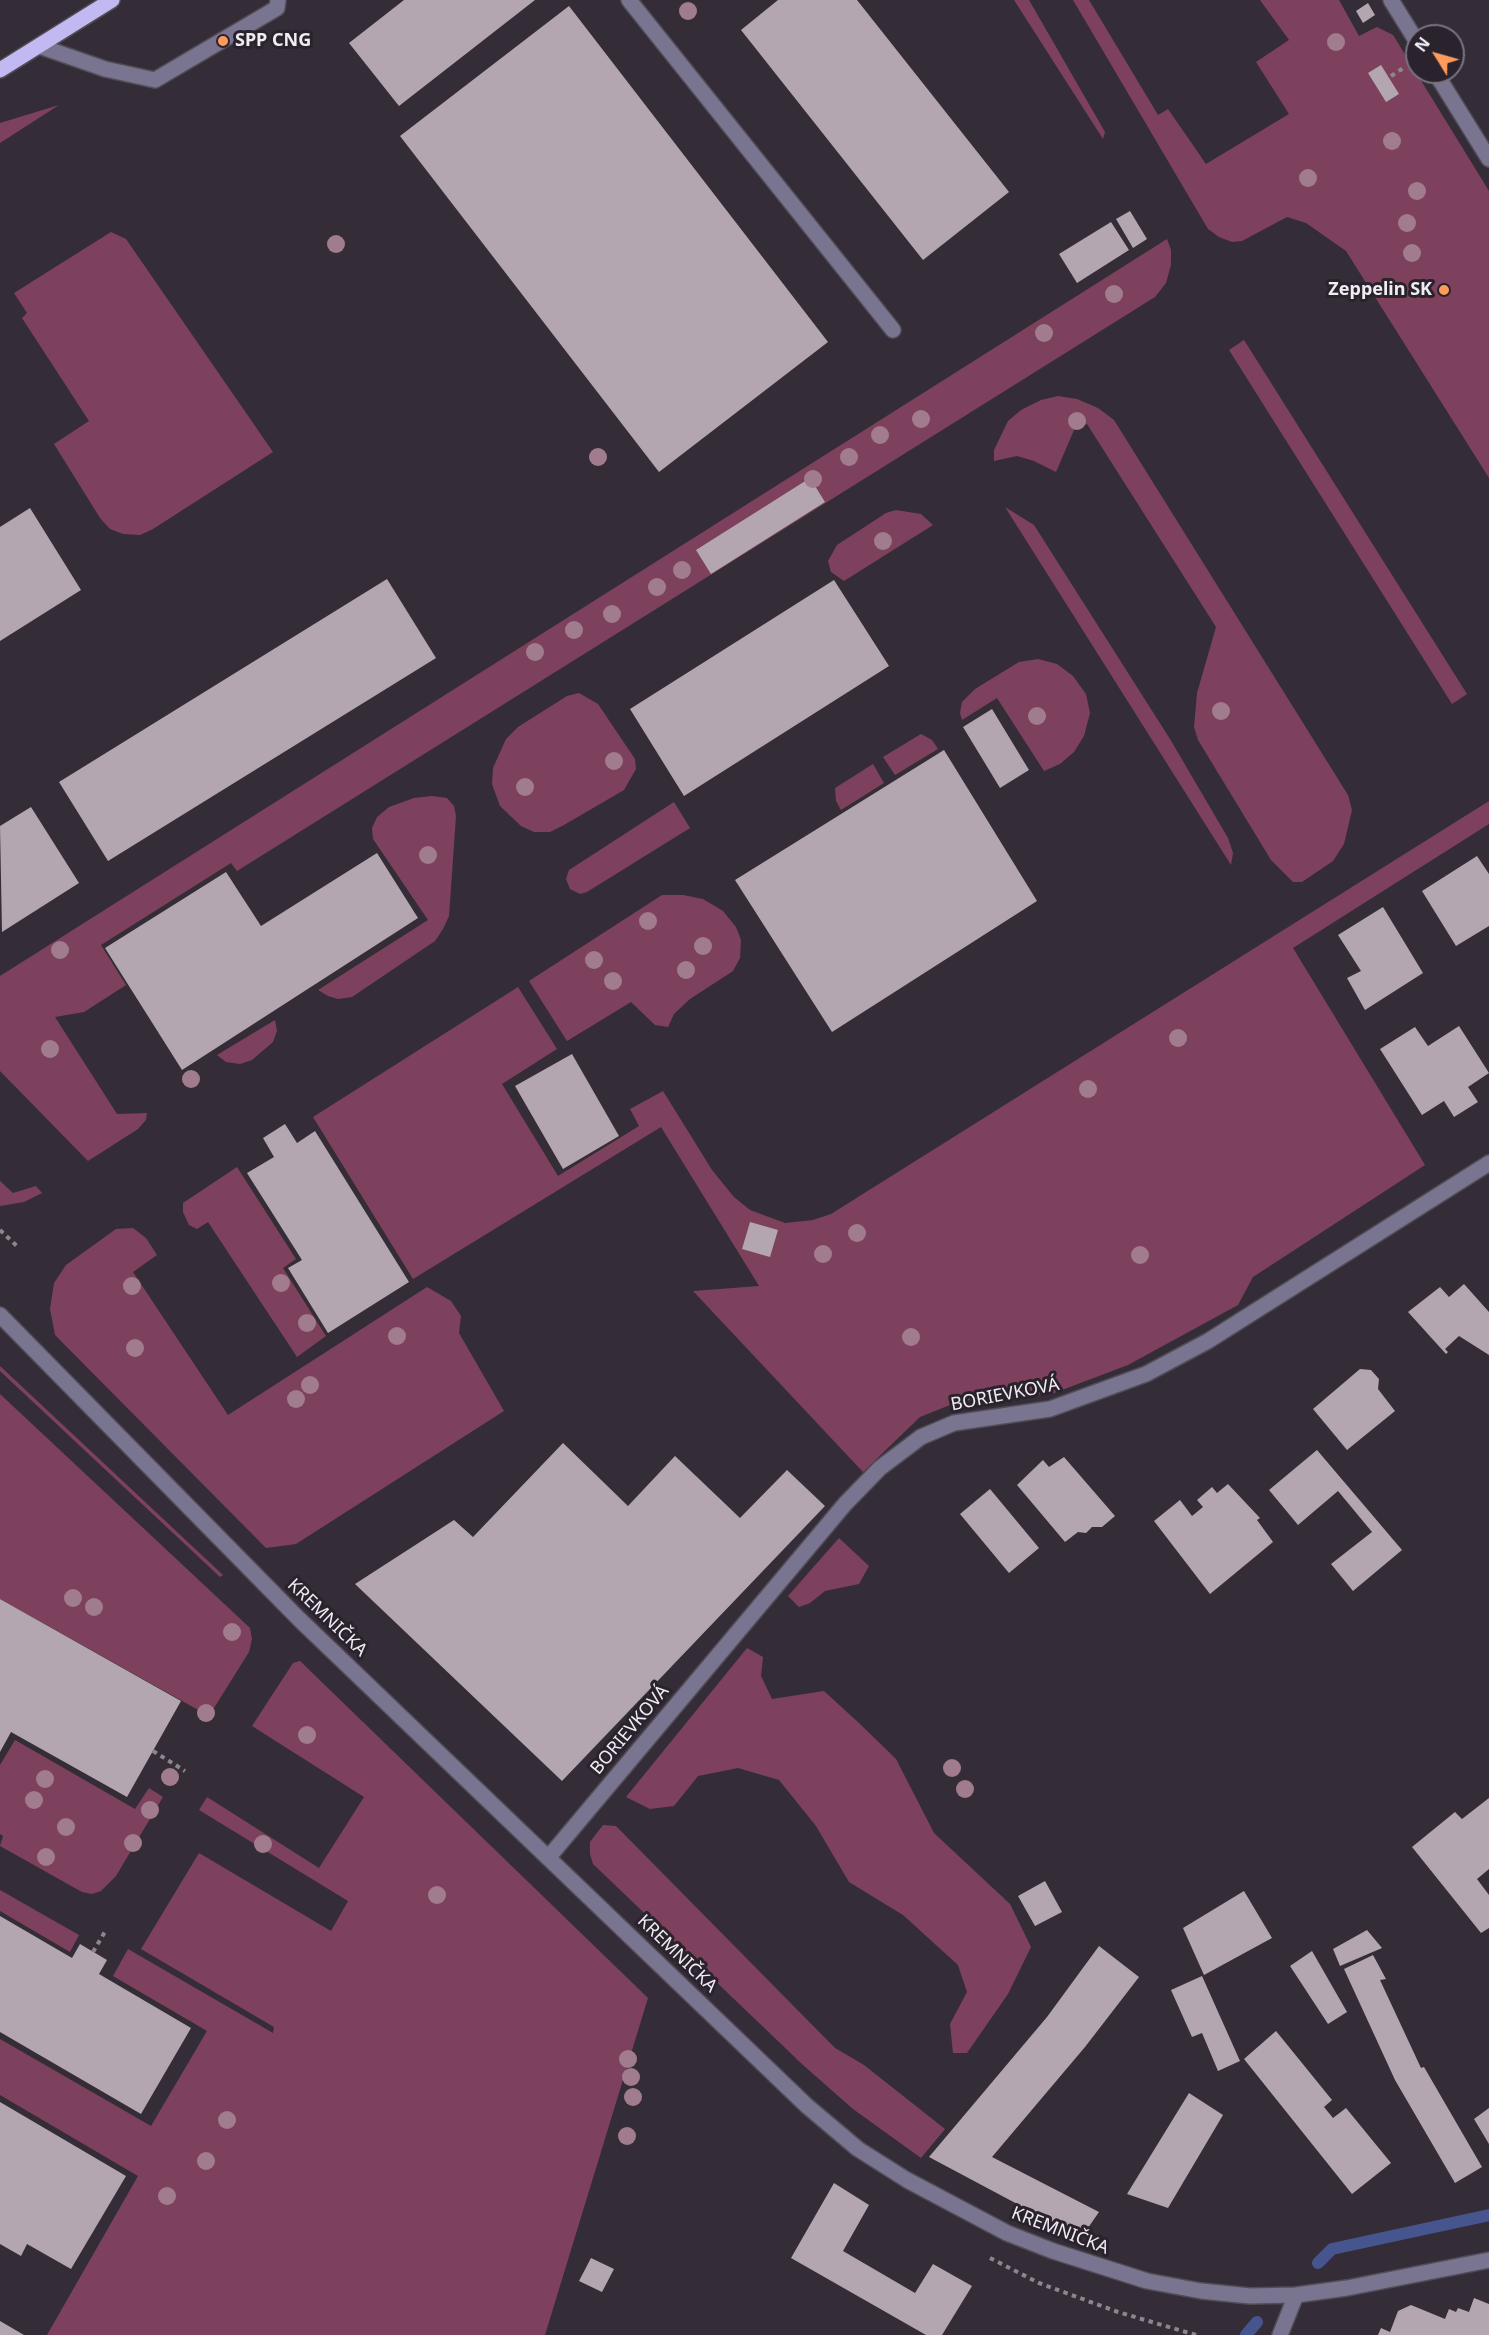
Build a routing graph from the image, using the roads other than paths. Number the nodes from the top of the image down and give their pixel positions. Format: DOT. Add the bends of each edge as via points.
graph roads {
  1 [pos="112,0"];
  2 [pos="278,0"];
  3 [pos="629,0"];
  4 [pos="1391,0"];
  5 [pos="1406,24"];
  6 [pos="39,46"];
  7 [pos="0,70"];
  8 [pos="1442,84"];
  9 [pos="1489,159"];
  10 [pos="893,330"];
  11 [pos="1489,1163"];
  12 [pos="0,1315"];
  13 [pos="549,1858"];
  14 [pos="1489,2260"];
  15 [pos="1296,2295"];
  16 [pos="1280,2335"];
  1 -- 6 [label="main road"];
  2 -- 6 [label="street" via="277,8 155,80 105,69"];
  3 -- 10 [label="street"];
  4 -- 5 [label="street"];
  6 -- 7 [label="main road"];
  8 -- 9 [label="street"];
  11 -- 13 [label="street, BORIEVKOVÁ" via="1208,1341 1146,1374 1050,1409 954,1423 921,1437 880,1468 845,1504"];
  12 -- 13 [label="street, KREMNIČKA" via="287,1607"];
  13 -- 15 [label="street, KREMNIČKA" via="807,2106 858,2149 907,2180 1007,2233 1101,2268 1201,2291"];
  14 -- 15 [label="street, KREMNIČKA"];
  15 -- 16 [label="street"];
}
